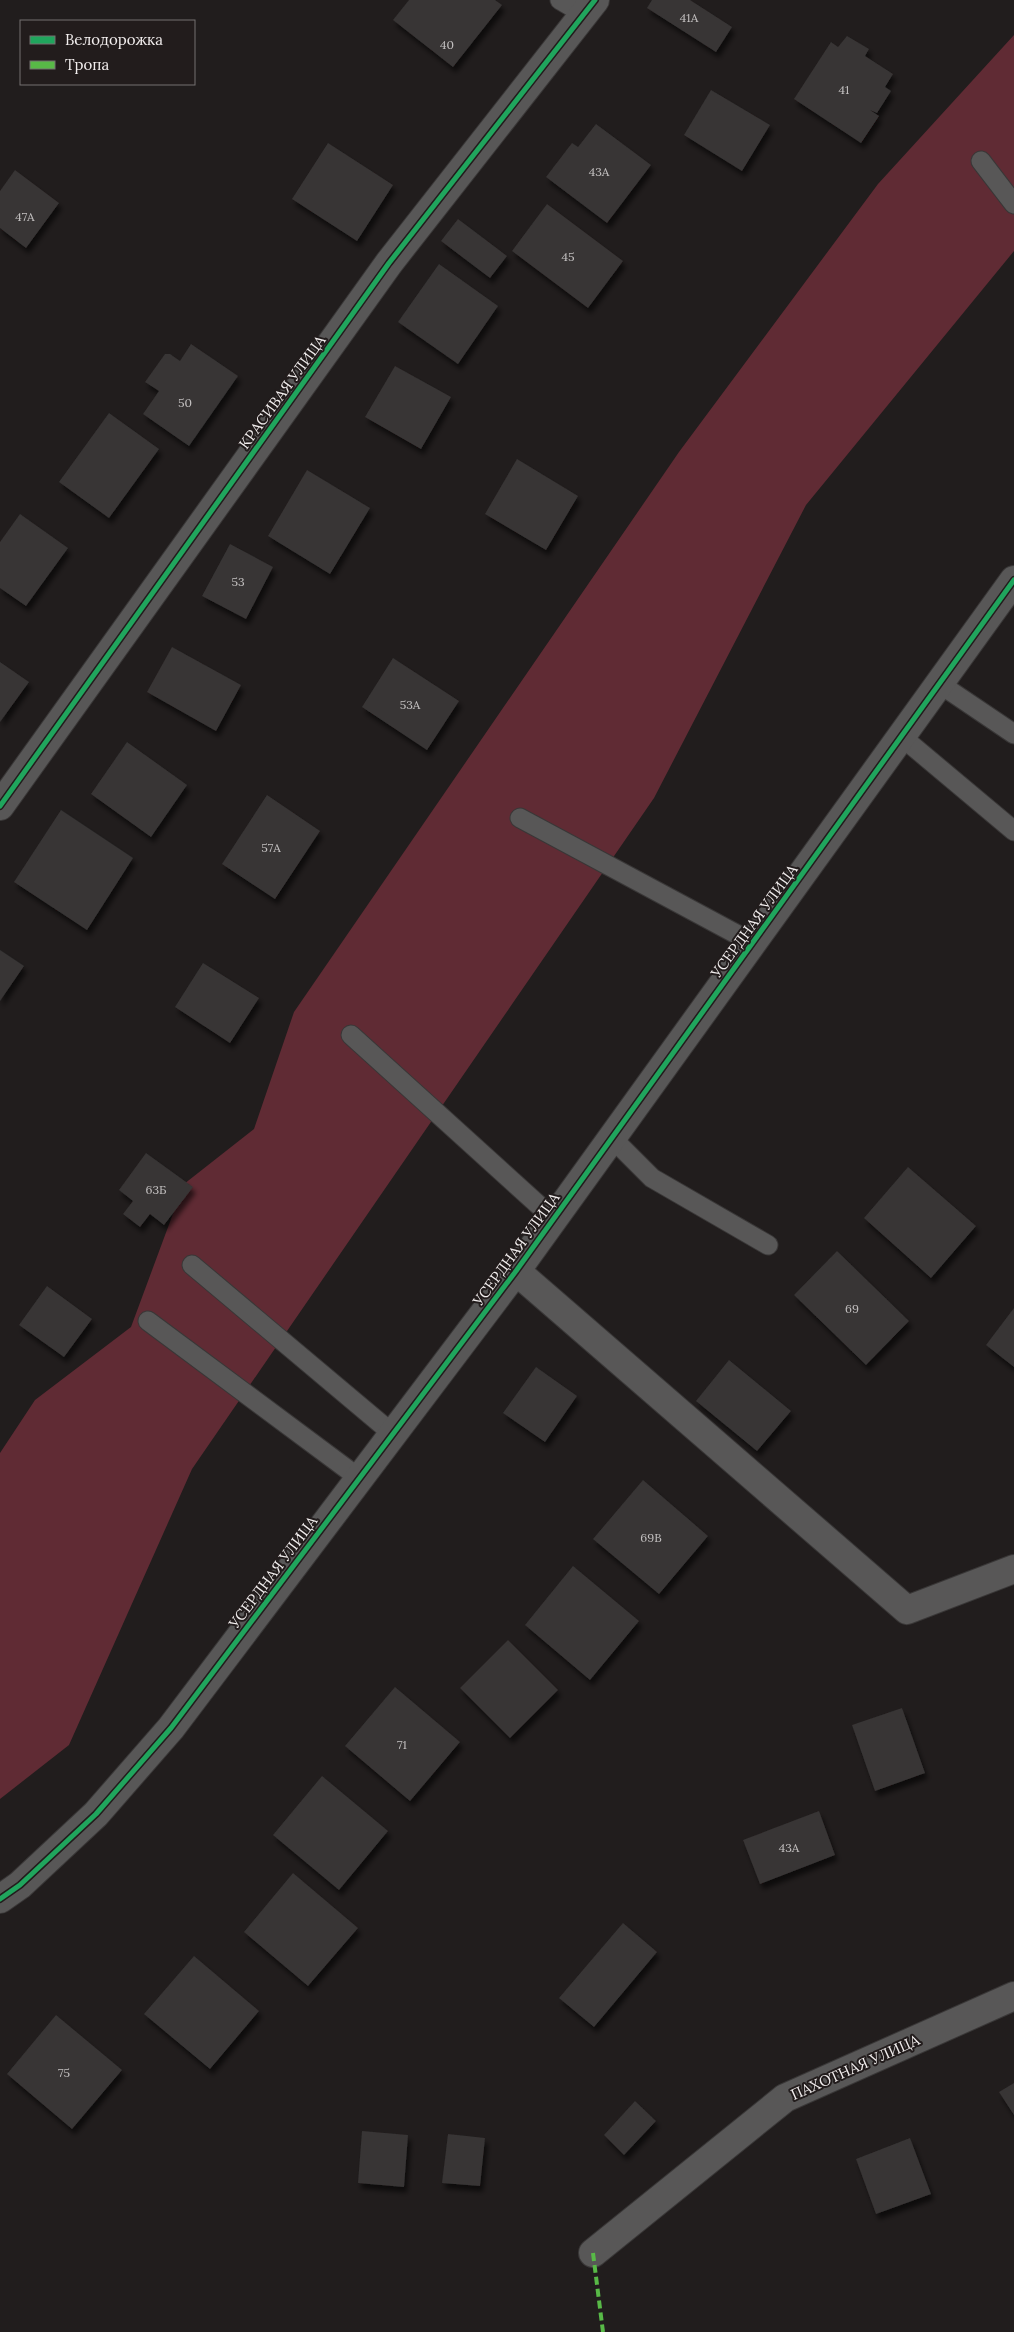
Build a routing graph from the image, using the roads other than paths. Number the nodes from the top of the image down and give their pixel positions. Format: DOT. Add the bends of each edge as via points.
graph roads {
  1 [pos="560,0"];
  2 [pos="589,7"];
  3 [pos="981,161"];
  4 [pos="1014,204"];
  5 [pos="1014,580"];
  6 [pos="940,684"];
  7 [pos="1014,734"];
  8 [pos="902,737"];
  9 [pos="0,806"];
  10 [pos="520,818"];
  11 [pos="1014,831"];
  12 [pos="753,942"];
  13 [pos="351,1035"];
  14 [pos="612,1138"];
  15 [pos="554,1219"];
  16 [pos="768,1245"];
  17 [pos="192,1265"];
  18 [pos="516,1271"];
  19 [pos="148,1321"];
  20 [pos="393,1434"];
  21 [pos="359,1478"];
  22 [pos="1014,1569"];
  23 [pos="0,1900"];
  24 [pos="1014,1996"];
  25 [pos="593,2254"];
  1 -- 2 [label="lane"];
  2 -- 9 [label="street, КРАСИВАЯ УЛИЦА" via="389,264"];
  3 -- 4 [label="lane"];
  5 -- 6 [label="street, УСЕРДНАЯ УЛИЦА"];
  6 -- 7 [label="lane"];
  6 -- 8 [label="street, УСЕРДНАЯ УЛИЦА"];
  8 -- 11 [label="lane"];
  8 -- 12 [label="street, УСЕРДНАЯ УЛИЦА"];
  10 -- 12 [label="lane"];
  12 -- 14 [label="street, УСЕРДНАЯ УЛИЦА"];
  13 -- 15 [label="lane"];
  14 -- 15 [label="street, УСЕРДНАЯ УЛИЦА"];
  14 -- 16 [label="lane" via="652,1178"];
  15 -- 18 [label="street, УСЕРДНАЯ УЛИЦА"];
  17 -- 20 [label="lane"];
  18 -- 20 [label="street, УСЕРДНАЯ УЛИЦА"];
  18 -- 22 [label="street" via="907,1610"];
  19 -- 21 [label="lane"];
  20 -- 21 [label="street, УСЕРДНАЯ УЛИЦА"];
  21 -- 23 [label="street, УСЕРДНАЯ УЛИЦА" via="171,1728 96,1814"];
  24 -- 25 [label="street, ПАХОТНАЯ УЛИЦА" via="786,2098"];
}
